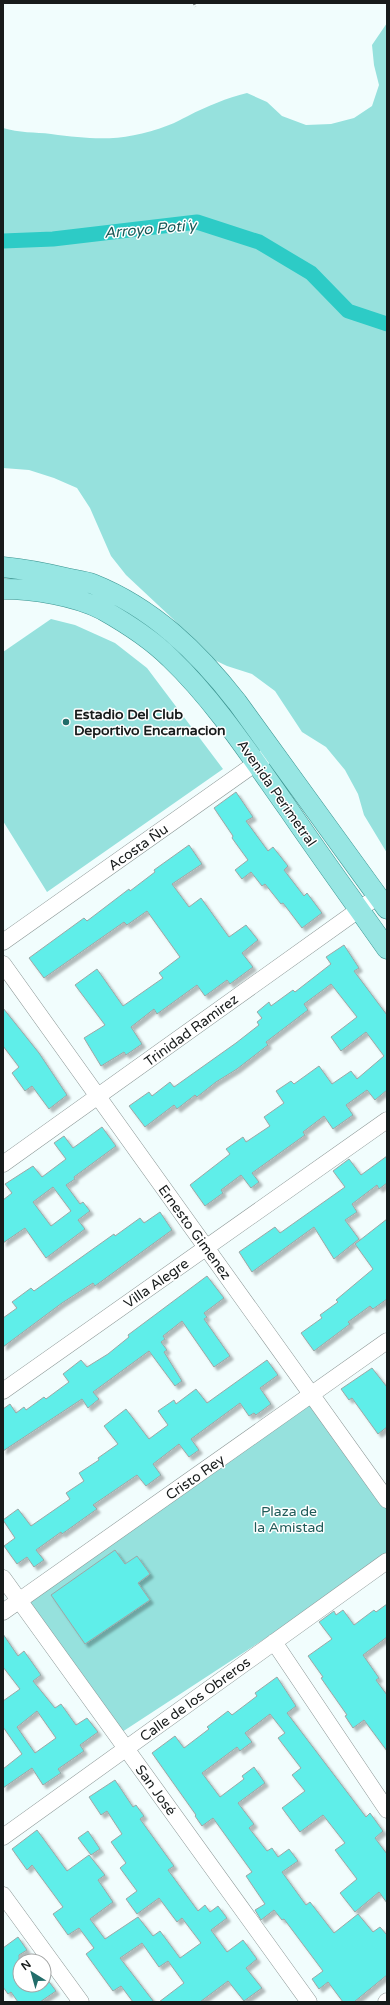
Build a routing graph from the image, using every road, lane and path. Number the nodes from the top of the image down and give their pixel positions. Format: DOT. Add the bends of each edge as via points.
graph roads {
  1 [pos="194,3"];
  2 [pos="195,7"];
  3 [pos="3,567"];
  4 [pos="3,589"];
  5 [pos="273,751"];
  6 [pos="256,763"];
  7 [pos="383,902"];
  8 [pos="360,910"];
  9 [pos="3,942"];
  10 [pos="387,949"];
  11 [pos="3,964"];
  12 [pos="98,1096"];
  13 [pos="387,1120"];
  14 [pos="3,1164"];
  15 [pos="207,1248"];
  16 [pos="387,1341"];
  17 [pos="3,1392"];
  18 [pos="312,1394"];
  19 [pos="387,1500"];
  20 [pos="387,1561"];
  21 [pos="3,1578"];
  22 [pos="19,1601"];
  23 [pos="3,1612"];
  24 [pos="274,1642"];
  25 [pos="127,1748"];
  26 [pos="387,1810"];
  27 [pos="3,1837"];
  28 [pos="3,1896"];
  29 [pos="81,2002"];
  30 [pos="309,2002"];
  1 -- 2 [label="path"];
  3 -- 5 [label="main road, Avenida Perimetral" via="91,583 115,594 168,627 213,672"];
  4 -- 6 [label="main road, Avenida Perimetral" via="18,589 78,600 102,610 151,642 170,658 216,710"];
  5 -- 6 [label="street, Acosta Ñu"];
  5 -- 7 [label="main road, Avenida Perimetral"];
  6 -- 8 [label="main road, Avenida Perimetral"];
  6 -- 9 [label="street, Acosta Ñu"];
  7 -- 8 [label="street, Trinidad Ramirez"];
  8 -- 10 [label="main road, Avenida Perimetral"];
  8 -- 12 [label="street, Trinidad Ramirez"];
  11 -- 12 [label="street, Ernesto Gimenez"];
  12 -- 14 [label="street, Trinidad Ramirez"];
  12 -- 15 [label="street, Ernesto Gimenez"];
  13 -- 15 [label="street, Villa Alegre"];
  15 -- 17 [label="street, Villa Alegre"];
  15 -- 18 [label="street, Ernesto Gimenez"];
  16 -- 18 [label="street, Cristo Rey"];
  18 -- 19 [label="street, Ernesto Gimenez"];
  18 -- 22 [label="street, Cristo Rey"];
  20 -- 24 [label="street, Calle de los Obreros"];
  21 -- 22 [label="street, San José"];
  22 -- 23 [label="street, Cristo Rey"];
  22 -- 25 [label="street, San José"];
  24 -- 25 [label="street, Calle de los Obreros"];
  24 -- 26 [label="street"];
  25 -- 27 [label="street, Calle de los Obreros"];
  25 -- 30 [label="street, San José"];
  28 -- 29 [label="street"];
}
